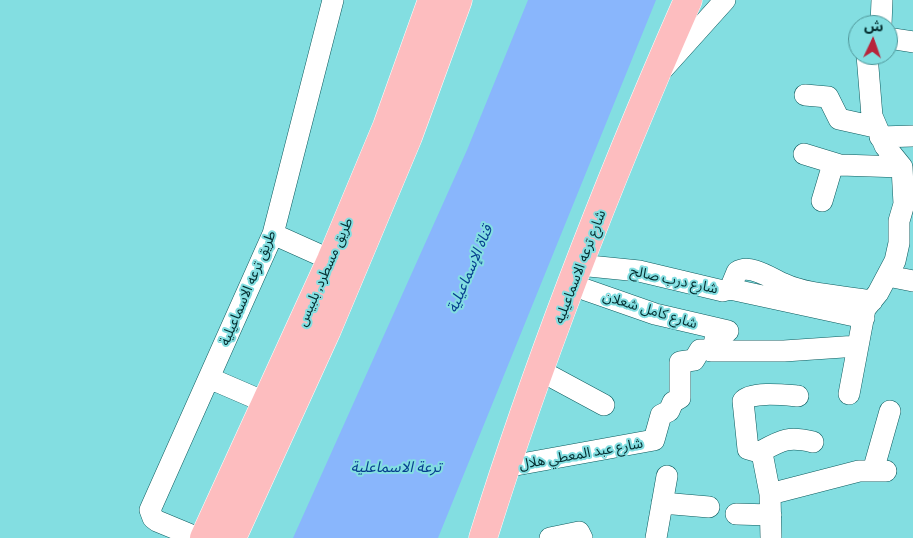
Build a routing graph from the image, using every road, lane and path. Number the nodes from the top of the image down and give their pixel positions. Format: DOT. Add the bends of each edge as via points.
graph roads {
  1 [pos="333,0"];
  2 [pos="432,0"];
  3 [pos="458,0"];
  4 [pos="688,0"];
  5 [pos="725,0"];
  6 [pos="882,0"];
  7 [pos="882,15"];
  8 [pos="898,40"];
  9 [pos="913,42"];
  10 [pos="868,65"];
  11 [pos="653,80"];
  12 [pos="805,95"];
  13 [pos="877,132"];
  14 [pos="913,136"];
  15 [pos="804,154"];
  16 [pos="833,164"];
  17 [pos="906,170"];
  18 [pos="822,202"];
  19 [pos="273,234"];
  20 [pos="332,260"];
  21 [pos="576,275"];
  22 [pos="888,276"];
  23 [pos="913,280"];
  24 [pos="868,309"];
  25 [pos="858,346"];
  26 [pos="711,351"];
  27 [pos="541,371"];
  28 [pos="209,378"];
  29 [pos="849,394"];
  30 [pos="798,396"];
  31 [pos="267,403"];
  32 [pos="604,405"];
  33 [pos="890,411"];
  34 [pos="813,442"];
  35 [pos="760,452"];
  36 [pos="505,468"];
  37 [pos="667,476"];
  38 [pos="770,494"];
  39 [pos="662,503"];
  40 [pos="709,507"];
  41 [pos="736,514"];
  42 [pos="771,515"];
  43 [pos="198,538"];
  44 [pos="204,538"];
  45 [pos="232,538"];
  46 [pos="483,538"];
  47 [pos="550,538"];
  48 [pos="582,538"];
  49 [pos="656,538"];
  50 [pos="771,538"];
  1 -- 19 [label="street, طريق ترعه الاسماعيلية"];
  2 -- 20 [label="main road, طريق مسطرد, بلبيس" via="387,126"];
  3 -- 45 [label="main road, طريق مسطرد, بلبيس" via="408,137 342,294"];
  4 -- 11 [label="main road, شارع ترعه الاسماعيليه"];
  5 -- 11 [label="street"];
  6 -- 7 [label="street"];
  8 -- 9 [label="street"];
  10 -- 13 [label="street" via="872,116"];
  11 -- 21 [label="main road, شارع ترعه الاسماعيليه"];
  12 -- 13 [label="street" via="828,97 839,119"];
  13 -- 14 [label="street"];
  13 -- 17 [label="street"];
  15 -- 16 [label="street"];
  16 -- 17 [label="street"];
  16 -- 18 [label="street"];
  17 -- 22 [label="street" via="898,251"];
  19 -- 20 [label="street"];
  19 -- 28 [label="street, طريق ترعه الاسماعيلية"];
  20 -- 31 [label="main road, طريق مسطرد, بلبيس"];
  21 -- 24 [label="street, شارع درب صالح" via="639,271 723,291 730,290 737,272 743,269"];
  21 -- 26 [label="street, شارع كامل شعلان" via="655,314 722,330"];
  21 -- 27 [label="main road, شارع ترعه الاسماعيليه"];
  22 -- 23 [label="street"];
  22 -- 24 [label="street"];
  24 -- 25 [label="street"];
  25 -- 26 [label="street"];
  25 -- 29 [label="street"];
  26 -- 36 [label="street, شارع عبد المعطي هلال" via="700,350 694,360 680,362 680,398 661,415 654,440"];
  27 -- 32 [label="street"];
  27 -- 36 [label="main road, شارع ترعه الاسماعيليه"];
  28 -- 31 [label="street"];
  28 -- 43 [label="street, طريق ترعه الاسماعيلية" via="150,510 156,521"];
  30 -- 35 [label="street" via="770,394 744,399 748,449"];
  31 -- 44 [label="main road, طريق مسطرد, بلبيس"];
  33 -- 38 [label="street" via="880,471 859,472"];
  34 -- 35 [label="street" via="783,439"];
  35 -- 38 [label="street"];
  36 -- 46 [label="main road, شارع ترعه الاسماعيليه"];
  37 -- 39 [label="street"];
  38 -- 42 [label="street"];
  39 -- 40 [label="street"];
  39 -- 49 [label="street"];
  41 -- 42 [label="street"];
  42 -- 50 [label="street"];
  47 -- 48 [label="street" via="579,532"];
}
